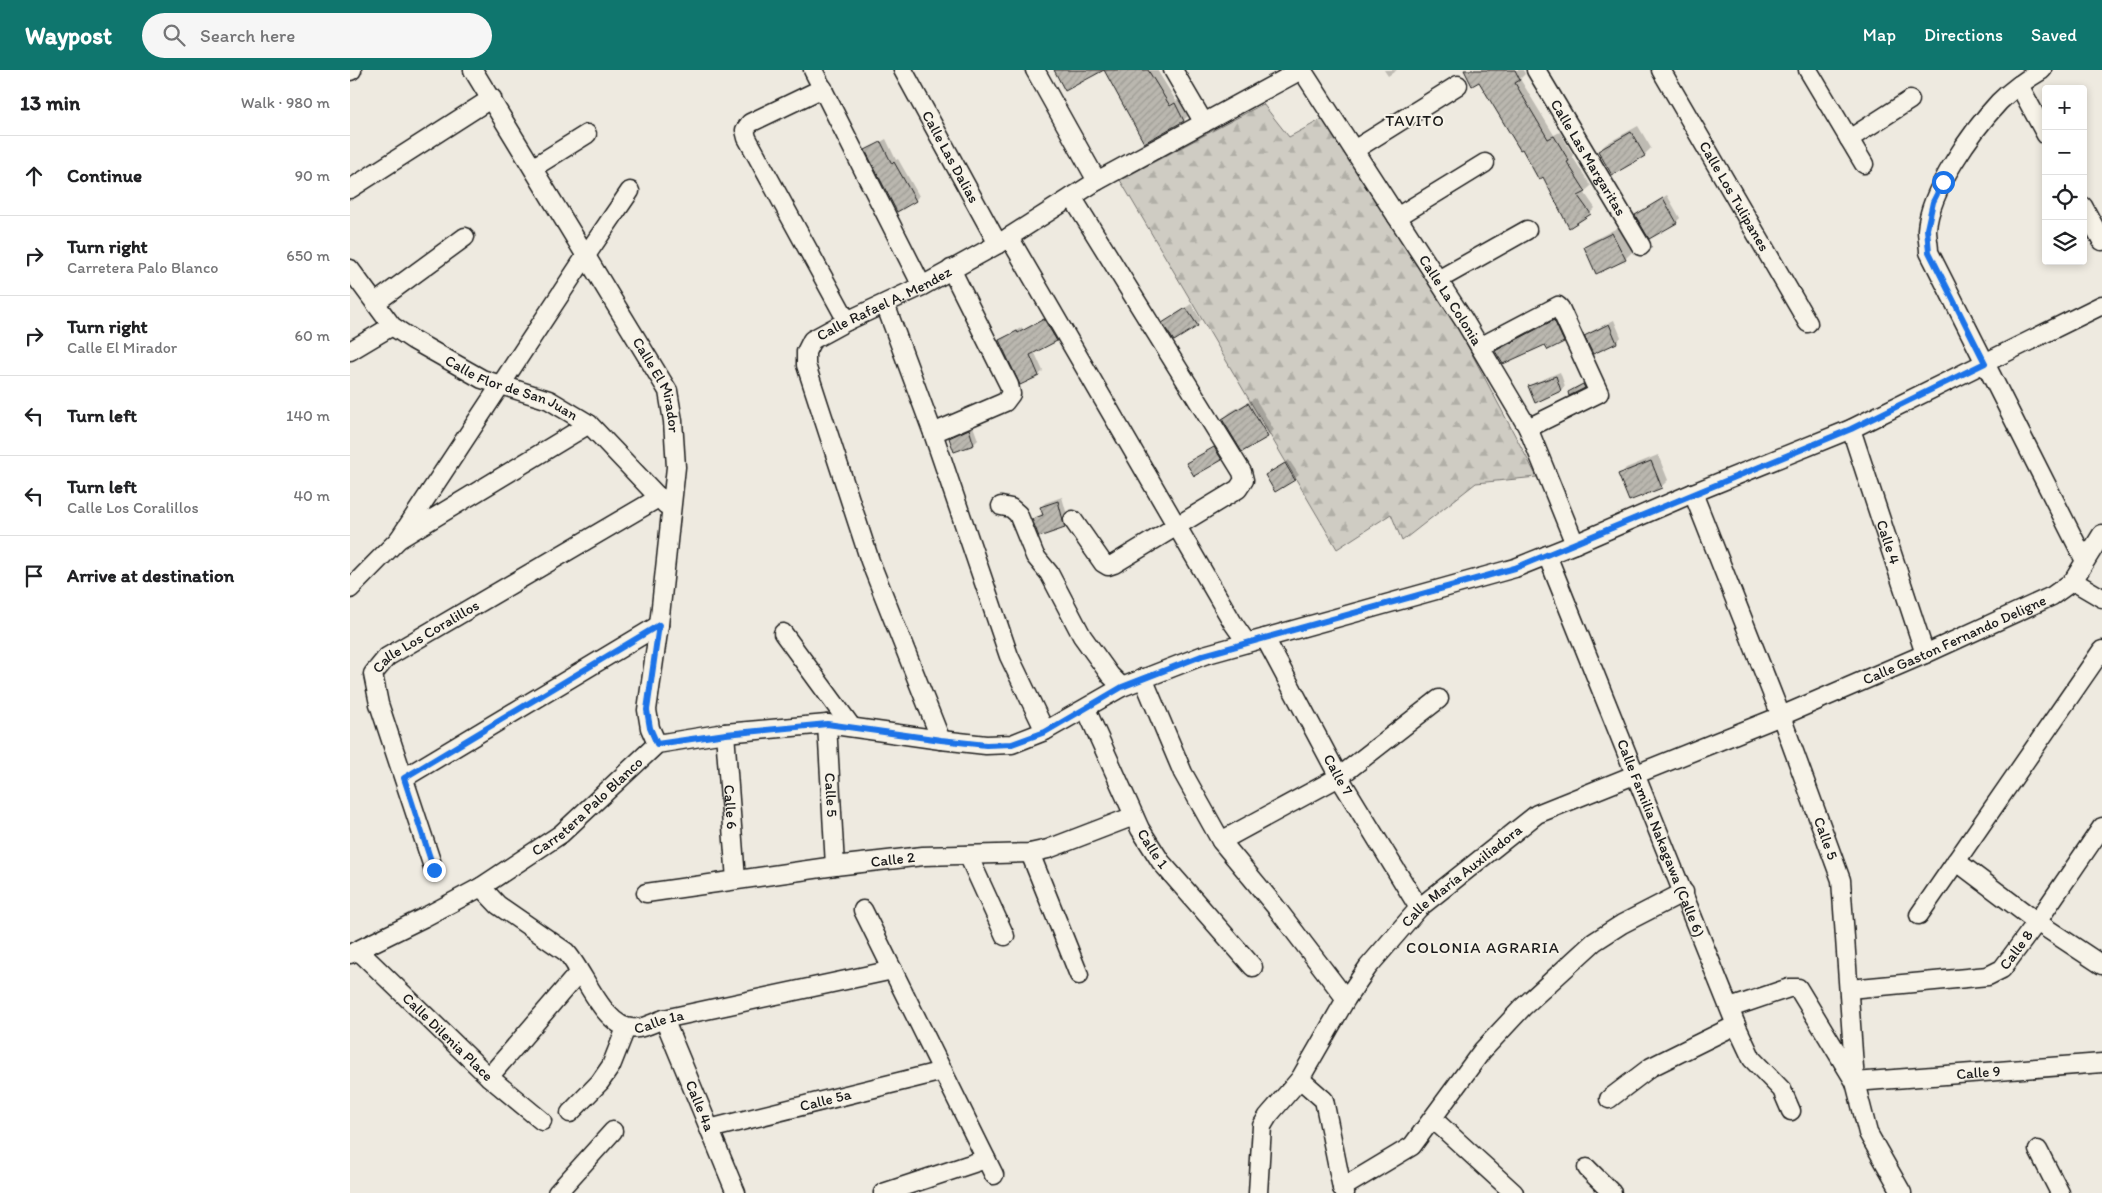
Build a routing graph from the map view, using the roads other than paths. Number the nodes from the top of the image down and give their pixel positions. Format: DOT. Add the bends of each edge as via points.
graph roads {
  1 [pos="812,70"];
  2 [pos="903,70"];
  3 [pos="1035,70"];
  4 [pos="1173,70"];
  5 [pos="1301,70"];
  6 [pos="1536,70"];
  7 [pos="1660,70"];
  8 [pos="1808,70"];
  9 [pos="2042,70"];
  10 [pos="481,73"];
  11 [pos="1275,76"];
  12 [pos="1458,85"];
  13 [pos="2019,85"];
  14 [pos="823,88"];
  15 [pos="492,98"];
  16 [pos="1910,100"];
  17 [pos="1204,123"];
  18 [pos="2043,130"];
  19 [pos="586,134"];
  20 [pos="1849,139"];
  21 [pos="1354,150"];
  22 [pos="1484,163"];
  23 [pos="1864,164"];
  24 [pos="534,168"];
  25 [pos="1097,181"];
  26 [pos="350,189"];
  27 [pos="630,191"];
  28 [pos="1072,197"];
  29 [pos="2087,213"];
  30 [pos="1397,217"];
  31 [pos="1527,230"];
  32 [pos="465,237"];
  33 [pos="1003,241"];
  34 [pos="2102,241"];
  35 [pos="1641,246"];
  36 [pos="587,254"];
  37 [pos="951,268"];
  38 [pos="350,269"];
  39 [pos="1438,280"];
  40 [pos="922,286"];
  41 [pos="375,303"];
  42 [pos="885,304"];
  43 [pos="2102,305"];
  44 [pos="847,320"];
  45 [pos="1808,323"];
  46 [pos="392,326"];
  47 [pos="1480,347"];
  48 [pos="350,352"];
  49 [pos="1985,363"];
  50 [pos="500,385"];
  51 [pos="589,424"];
  52 [pos="1528,428"];
  53 [pos="1851,429"];
  54 [pos="933,433"];
  55 [pos="1693,493"];
  56 [pos="660,497"];
  57 [pos="1001,506"];
  58 [pos="671,512"];
  59 [pos="1074,520"];
  60 [pos="1177,526"];
  61 [pos="2102,534"];
  62 [pos="399,539"];
  63 [pos="1575,544"];
  64 [pos="1547,555"];
  65 [pos="2085,561"];
  66 [pos="2073,581"];
  67 [pos="350,589"];
  68 [pos="2102,598"];
  69 [pos="659,625"];
  70 [pos="783,632"];
  71 [pos="1265,638"];
  72 [pos="1247,643"];
  73 [pos="2102,650"];
  74 [pos="1926,654"];
  75 [pos="1143,678"];
  76 [pos="1122,687"];
  77 [pos="1439,699"];
  78 [pos="1086,709"];
  79 [pos="1782,716"];
  80 [pos="827,724"];
  81 [pos="851,726"];
  82 [pos="1045,732"];
  83 [pos="726,734"];
  84 [pos="941,740"];
  85 [pos="657,744"];
  86 [pos="1636,775"];
  87 [pos="1339,777"];
  88 [pos="404,778"];
  89 [pos="1134,816"];
  90 [pos="2099,837"];
  91 [pos="1221,841"];
  92 [pos="1030,853"];
  93 [pos="968,855"];
  94 [pos="1956,861"];
  95 [pos="835,866"];
  96 [pos="434,870"];
  97 [pos="736,880"];
  98 [pos="481,887"];
  99 [pos="1684,892"];
  100 [pos="646,893"];
  101 [pos="1419,908"];
  102 [pos="863,910"];
  103 [pos="1919,915"];
  104 [pos="2037,922"];
  105 [pos="1005,936"];
  106 [pos="353,952"];
  107 [pos="2102,965"];
  108 [pos="1253,967"];
  109 [pos="893,970"];
  110 [pos="579,972"];
  111 [pos="1079,975"];
  112 [pos="1849,988"];
  113 [pos="1346,999"];
  114 [pos="1730,1008"];
  115 [pos="664,1020"];
  116 [pos="1736,1025"];
  117 [pos="626,1028"];
  118 [pos="2102,1063"];
  119 [pos="943,1071"];
  120 [pos="489,1077"];
  121 [pos="1300,1079"];
  122 [pos="1855,1082"];
  123 [pos="1608,1099"];
  124 [pos="1791,1111"];
  125 [pos="570,1113"];
  126 [pos="1433,1119"];
  127 [pos="542,1121"];
  128 [pos="709,1129"];
  129 [pos="613,1131"];
  130 [pos="2038,1150"];
  131 [pos="1587,1168"];
  132 [pos="1344,1190"];
  133 [pos="557,1193"];
  134 [pos="736,1193"];
  135 [pos="883,1193"];
  136 [pos="1258,1193"];
  137 [pos="1514,1193"];
  138 [pos="1612,1193"];
  139 [pos="1901,1193"];
  140 [pos="2060,1193"];
  1 -- 14 [label="street"];
  2 -- 33 [label="street, Calle Las Dalias"];
  3 -- 25 [label="street"];
  4 -- 17 [label="street"];
  5 -- 11 [label="street, Calle Rafael A. Mendez"];
  5 -- 21 [label="street, Calle La Colonia"];
  6 -- 35 [label="street, Calle Las Margaritas"];
  7 -- 45 [label="street, Calle Los Tulipanes"];
  8 -- 20 [label="street"];
  9 -- 13 [label="street"];
  10 -- 15 [label="street, Calle El Mirador"];
  11 -- 17 [label="street, Calle Rafael A. Mendez"];
  12 -- 21 [label="street"];
  13 -- 18 [label="street"];
  13 -- 49 [label="street" via="2000,101 1965,145 1933,202 1927,229 1929,252"];
  14 -- 40 [label="street"];
  14 -- 44 [label="street" via="750,123 745,130"];
  15 -- 24 [label="street, Calle El Mirador"];
  15 -- 26 [label="street"];
  16 -- 20 [label="street"];
  17 -- 25 [label="street, Calle Rafael A. Mendez"];
  19 -- 24 [label="street"];
  20 -- 23 [label="street"];
  21 -- 30 [label="street, Calle La Colonia"];
  22 -- 30 [label="street"];
  24 -- 36 [label="street, Calle El Mirador"];
  25 -- 28 [label="street, Calle Rafael A. Mendez"];
  27 -- 36 [label="street"];
  28 -- 33 [label="street, Calle Rafael A. Mendez"];
  28 -- 60 [label="street" via="1242,472 1244,480 1238,489"];
  29 -- 34 [label="street"];
  30 -- 39 [label="street, Calle La Colonia"];
  31 -- 39 [label="street"];
  32 -- 41 [label="street"];
  33 -- 37 [label="street, Calle Rafael A. Mendez"];
  33 -- 60 [label="street, Calle Las Dalias"];
  36 -- 50 [label="street"];
  36 -- 58 [label="street, Calle El Mirador" via="668,391 676,467"];
  37 -- 40 [label="street, Calle Rafael A. Mendez"];
  37 -- 54 [label="street" via="1011,394 1005,402"];
  38 -- 41 [label="street, Calle Flor de San Juan"];
  39 -- 47 [label="street, Calle La Colonia"];
  40 -- 42 [label="street, Calle Rafael A. Mendez"];
  41 -- 46 [label="street, Calle Flor de San Juan"];
  42 -- 44 [label="street, Calle Rafael A. Mendez"];
  42 -- 54 [label="street"];
  43 -- 49 [label="street"];
  44 -- 84 [label="street, Calle Rafael A. Mendez" via="812,340 806,352 806,365 870,561"];
  46 -- 48 [label="street"];
  46 -- 50 [label="street, Calle Flor de San Juan" via="482,379"];
  47 -- 52 [label="street, Calle La Colonia"];
  47 -- 52 [label="street" via="1558,306 1560,308 1599,393"];
  49 -- 53 [label="street"];
  49 -- 65 [label="street"];
  50 -- 51 [label="street, Calle Flor de San Juan" via="549,400"];
  50 -- 62 [label="street"];
  51 -- 56 [label="street, Calle Flor de San Juan"];
  51 -- 62 [label="street"];
  52 -- 63 [label="street, Calle La Colonia"];
  53 -- 55 [label="street"];
  53 -- 74 [label="street, Calle 4"];
  54 -- 82 [label="street" via="1009,656"];
  55 -- 63 [label="street"];
  55 -- 79 [label="street, Calle 5"];
  56 -- 58 [label="street, Calle Flor de San Juan"];
  56 -- 88 [label="street, Calle Los Coralillos" via="387,657 373,674 379,704"];
  57 -- 76 [label="street" via="1018,514 1035,556 1054,582 1082,636"];
  58 -- 69 [label="street, Calle El Mirador"];
  59 -- 60 [label="street" via="1103,564 1108,566"];
  60 -- 72 [label="street, Calle Las Dalias"];
  61 -- 65 [label="street, Calle Gaston Fernando Deligne"];
  62 -- 67 [label="street"];
  63 -- 64 [label="street"];
  64 -- 71 [label="street" via="1515,568"];
  64 -- 86 [label="street, Calle Familia Nakagawa (Calle 6)"];
  65 -- 66 [label="street, Calle Gaston Fernando Deligne"];
  66 -- 68 [label="street"];
  66 -- 74 [label="street, Calle Gaston Fernando Deligne" via="2052,596"];
  69 -- 85 [label="street, Calle El Mirador" via="647,710"];
  69 -- 88 [label="street"];
  70 -- 81 [label="street"];
  71 -- 72 [label="street"];
  71 -- 87 [label="street, Calle 7"];
  72 -- 75 [label="street"];
  73 -- 94 [label="street"];
  74 -- 79 [label="street, Calle Gaston Fernando Deligne"];
  75 -- 76 [label="street"];
  75 -- 91 [label="street" via="1183,773"];
  76 -- 78 [label="street"];
  77 -- 87 [label="street"];
  78 -- 82 [label="street"];
  78 -- 89 [label="street, Calle 1"];
  79 -- 86 [label="street, Calle María Auxiliadora"];
  79 -- 112 [label="street, Calle 5" via="1842,880"];
  80 -- 81 [label="street"];
  80 -- 83 [label="street"];
  80 -- 95 [label="street, Calle 5"];
  81 -- 84 [label="street"];
  82 -- 84 [label="street" via="1012,744"];
  83 -- 85 [label="street"];
  83 -- 97 [label="street, Calle 6"];
  85 -- 98 [label="street, Carretera Palo Blanco" via="561,834"];
  86 -- 99 [label="street, Calle Familia Nakagawa (Calle 6)"];
  86 -- 101 [label="street, Calle María Auxiliadora" via="1537,814"];
  87 -- 91 [label="street"];
  87 -- 101 [label="street, Calle 7"];
  88 -- 96 [label="street, Calle Los Coralillos"];
  89 -- 92 [label="street, Calle 2"];
  89 -- 108 [label="street, Calle 1" via="1161,862"];
  90 -- 104 [label="street, Calle 8"];
  91 -- 113 [label="street"];
  92 -- 93 [label="street, Calle 2"];
  92 -- 111 [label="street"];
  93 -- 95 [label="street, Calle 2" via="923,856"];
  93 -- 105 [label="street"];
  94 -- 103 [label="street"];
  94 -- 104 [label="street"];
  95 -- 97 [label="street, Calle 2"];
  97 -- 100 [label="street, Calle 2"];
  98 -- 106 [label="street, Carretera Palo Blanco"];
  98 -- 110 [label="street, Calle 1a" via="498,905 566,952 575,960"];
  99 -- 114 [label="street, Calle Familia Nakagawa (Calle 6)"];
  99 -- 126 [label="street" via="1594,942 1523,1007 1482,1051"];
  101 -- 113 [label="street, Calle María Auxiliadora" via="1368,967"];
  102 -- 109 [label="street"];
  104 -- 107 [label="street"];
  104 -- 112 [label="street, Calle 8" via="1995,974"];
  106 -- 120 [label="street, Calle Dilenia Place" via="362,955"];
  109 -- 115 [label="street, Calle 1a"];
  109 -- 119 [label="street"];
  110 -- 117 [label="street, Calle 1a" via="603,1008"];
  110 -- 120 [label="street"];
  112 -- 122 [label="street, Calle 5"];
  113 -- 121 [label="street, Calle María Auxiliadora"];
  114 -- 116 [label="street, Calle Familia Nakagawa (Calle 6)"];
  114 -- 122 [label="street" via="1789,988 1798,988"];
  115 -- 117 [label="street, Calle 1a" via="637,1029"];
  115 -- 128 [label="street, Calle 4a"];
  116 -- 123 [label="street" via="1651,1067"];
  116 -- 124 [label="street, Calle Familia Nakagawa (Calle 6)" via="1752,1059 1782,1090"];
  117 -- 125 [label="street" via="611,1066"];
  118 -- 122 [label="street, Calle 9"];
  119 -- 128 [label="street, Calle 5a"];
  119 -- 135 [label="street" via="990,1167"];
  120 -- 127 [label="street, Calle Dilenia Place"];
  121 -- 132 [label="street" via="1324,1100"];
  121 -- 136 [label="street, Calle María Auxiliadora" via="1262,1126"];
  122 -- 139 [label="street, Calle 5" via="1868,1133"];
  126 -- 132 [label="street" via="1412,1146"];
  126 -- 137 [label="street"];
  128 -- 134 [label="street, Calle 4a"];
  129 -- 133 [label="street"];
  130 -- 140 [label="street"];
  131 -- 138 [label="street"];
}
